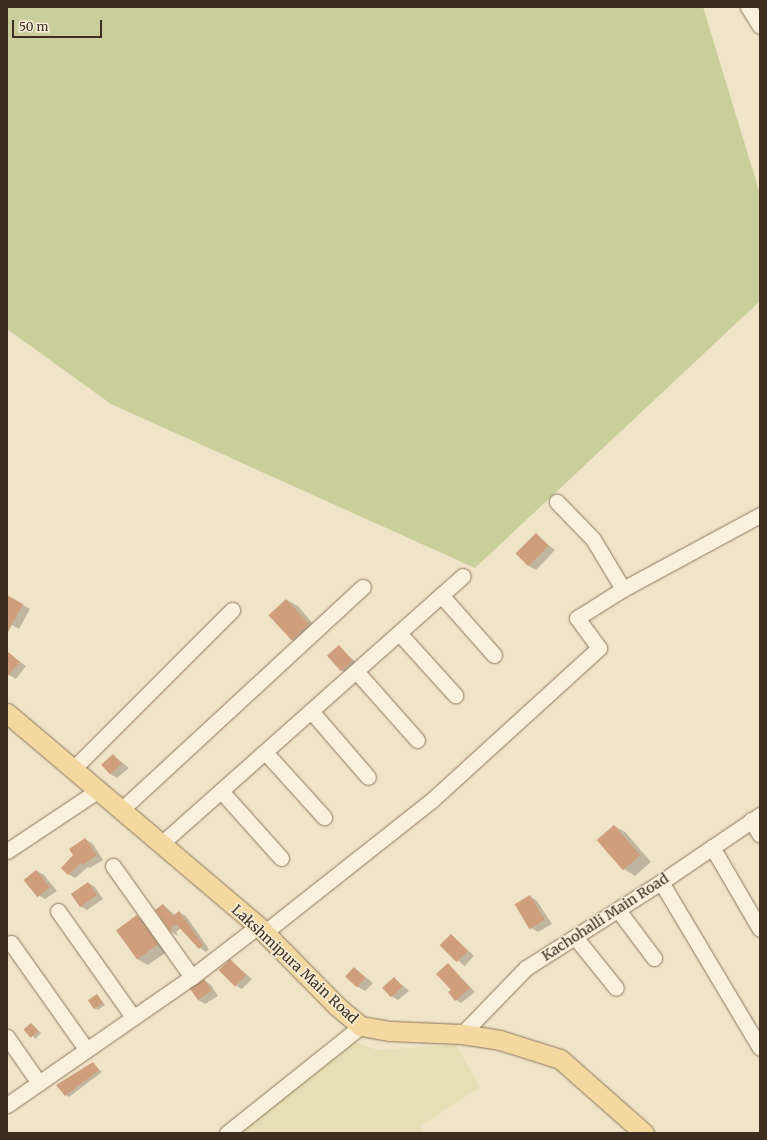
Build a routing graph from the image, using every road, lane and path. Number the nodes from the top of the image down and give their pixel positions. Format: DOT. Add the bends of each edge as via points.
graph roads {
  1 [pos="748,7"];
  2 [pos="760,26"];
  3 [pos="557,502"];
  4 [pos="760,515"];
  5 [pos="463,576"];
  6 [pos="363,587"];
  7 [pos="623,589"];
  8 [pos="441,595"];
  9 [pos="232,610"];
  10 [pos="399,633"];
  11 [pos="494,655"];
  12 [pos="356,671"];
  13 [pos="455,695"];
  14 [pos="311,711"];
  15 [pos="7,713"];
  16 [pos="417,740"];
  17 [pos="265,752"];
  18 [pos="73,769"];
  19 [pos="368,777"];
  20 [pos="97,791"];
  21 [pos="221,791"];
  22 [pos="121,810"];
  23 [pos="324,817"];
  24 [pos="756,817"];
  25 [pos="760,835"];
  26 [pos="162,843"];
  27 [pos="712,847"];
  28 [pos="7,851"];
  29 [pos="281,858"];
  30 [pos="113,866"];
  31 [pos="661,882"];
  32 [pos="618,910"];
  33 [pos="58,911"];
  34 [pos="261,929"];
  35 [pos="760,929"];
  36 [pos="575,937"];
  37 [pos="11,943"];
  38 [pos="654,958"];
  39 [pos="192,977"];
  40 [pos="616,988"];
  41 [pos="133,1017"];
  42 [pos="361,1026"];
  43 [pos="462,1034"];
  44 [pos="7,1038"];
  45 [pos="760,1048"];
  46 [pos="86,1049"];
  47 [pos="39,1083"];
  48 [pos="7,1106"];
  49 [pos="227,1133"];
  50 [pos="644,1133"];
  1 -- 2 [label="street"];
  3 -- 7 [label="street" via="593,539"];
  4 -- 7 [label="street"];
  5 -- 8 [label="street"];
  6 -- 22 [label="street"];
  7 -- 34 [label="street" via="578,618 599,648 432,800"];
  8 -- 10 [label="street"];
  8 -- 11 [label="street"];
  9 -- 18 [label="street"];
  10 -- 12 [label="street"];
  10 -- 13 [label="street"];
  12 -- 14 [label="street"];
  12 -- 16 [label="street"];
  14 -- 17 [label="street"];
  14 -- 19 [label="street"];
  15 -- 18 [label="main road, Lakshmipura Main Road"];
  17 -- 21 [label="street"];
  17 -- 23 [label="street"];
  18 -- 20 [label="main road, Lakshmipura Main Road"];
  20 -- 22 [label="main road, Lakshmipura Main Road"];
  20 -- 28 [label="street"];
  21 -- 26 [label="street"];
  21 -- 29 [label="street"];
  22 -- 26 [label="main road, Lakshmipura Main Road"];
  24 -- 25 [label="street"];
  24 -- 27 [label="street, Kachohalli Main Road"];
  26 -- 34 [label="main road, Lakshmipura Main Road"];
  27 -- 31 [label="street, Kachohalli Main Road"];
  27 -- 35 [label="street"];
  30 -- 39 [label="street"];
  31 -- 32 [label="street, Kachohalli Main Road"];
  31 -- 45 [label="street"];
  32 -- 36 [label="street, Kachohalli Main Road"];
  32 -- 38 [label="street"];
  33 -- 41 [label="street"];
  34 -- 39 [label="street"];
  34 -- 42 [label="main road, Lakshmipura Main Road" via="338,1007"];
  36 -- 40 [label="street"];
  36 -- 43 [label="street, Kachohalli Main Road" via="526,968"];
  37 -- 46 [label="street"];
  39 -- 41 [label="street"];
  41 -- 46 [label="street"];
  42 -- 43 [label="main road, Lakshmipura Main Road" via="390,1031"];
  42 -- 49 [label="street"];
  43 -- 50 [label="main road, Lakshmipura Main Road" via="515,1043 560,1059"];
  44 -- 47 [label="street"];
  46 -- 47 [label="street"];
  47 -- 48 [label="street"];
}
